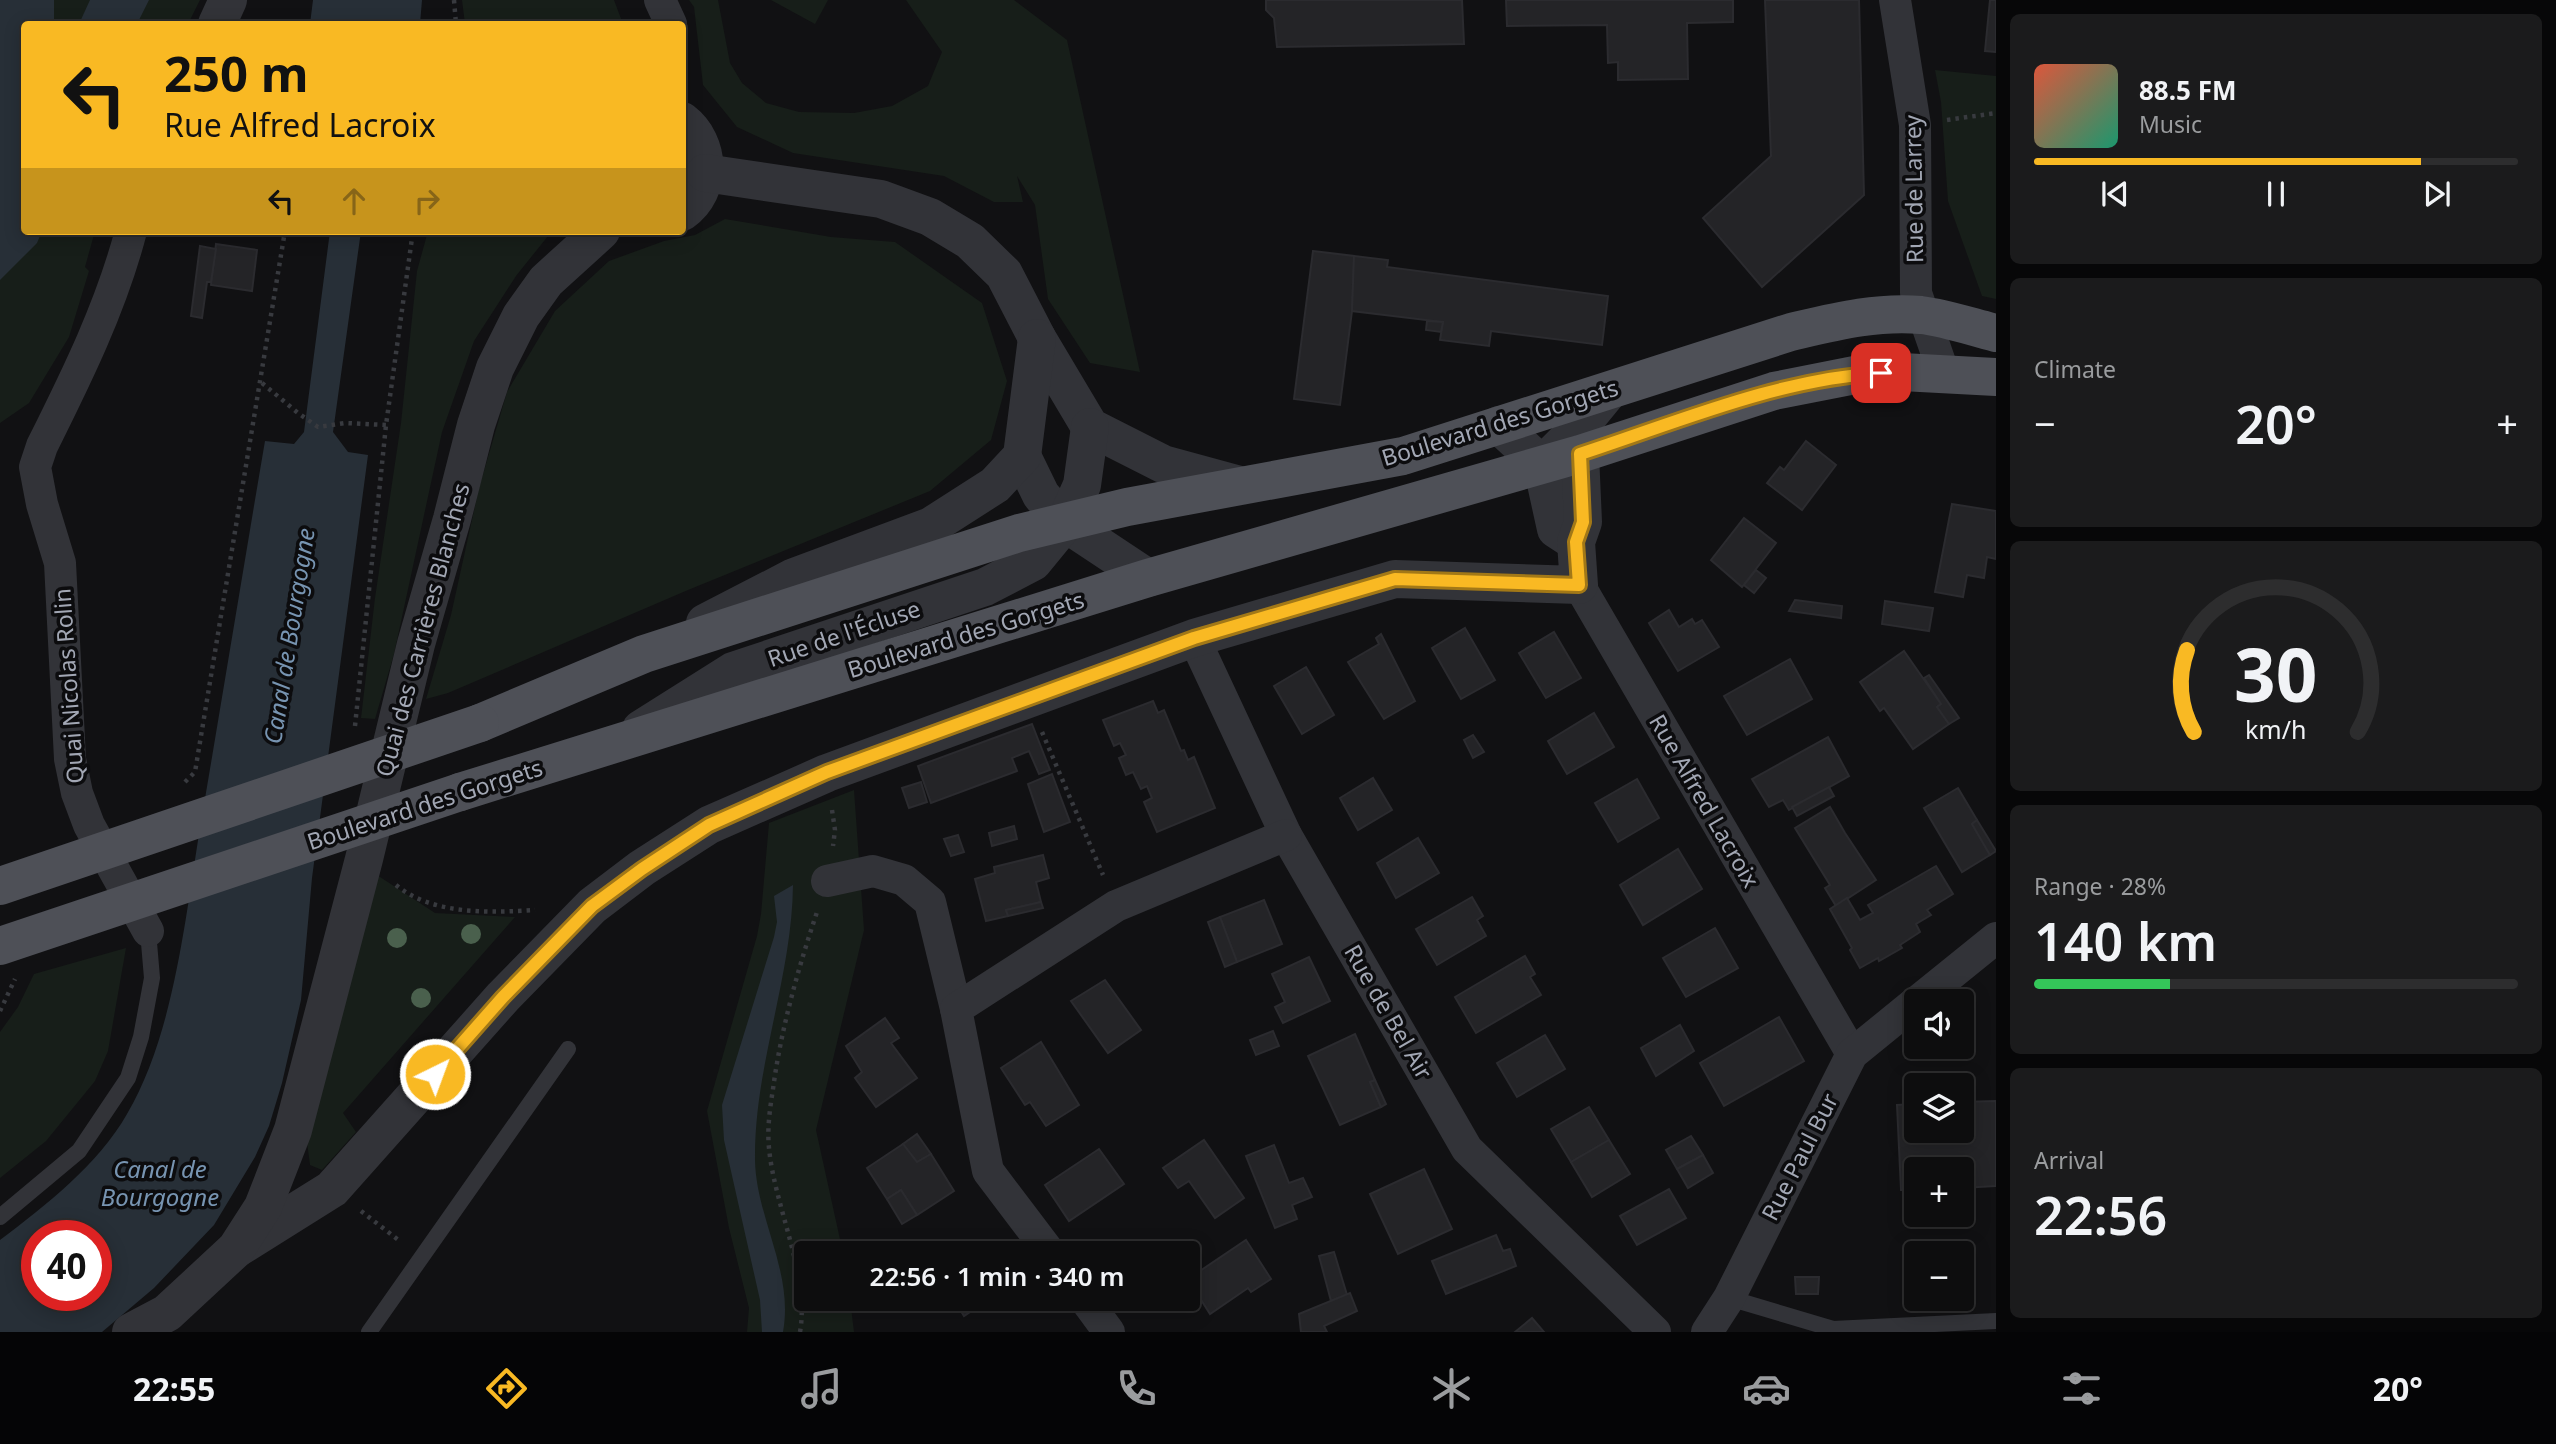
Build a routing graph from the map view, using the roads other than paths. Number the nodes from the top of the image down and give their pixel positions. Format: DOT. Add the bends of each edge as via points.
graph roads {
  1 [pos="228,0"];
  2 [pos="660,0"];
  3 [pos="1895,0"];
  4 [pos="218,21"];
  5 [pos="670,21"];
  6 [pos="686,125"];
  7 [pos="705,173"];
  8 [pos="686,209"];
  9 [pos="130,235"];
  10 [pos="597,235"];
  11 [pos="1923,315"];
  12 [pos="1996,333"];
  13 [pos="1037,338"];
  14 [pos="1944,374"];
  15 [pos="1996,377"];
  16 [pos="1609,391"];
  17 [pos="1499,425"];
  18 [pos="1090,427"];
  19 [pos="1580,454"];
  20 [pos="1022,456"];
  21 [pos="1542,465"];
  22 [pos="1240,485"];
  23 [pos="1065,523"];
  24 [pos="1576,542"];
  25 [pos="1148,578"];
  26 [pos="1579,585"];
  27 [pos="1194,638"];
  28 [pos="644,654"];
  29 [pos="618,743"];
  30 [pos="1286,835"];
  31 [pos="827,881"];
  32 [pos="0,886"];
  33 [pos="148,931"];
  34 [pos="1996,938"];
  35 [pos="0,946"];
  36 [pos="1933,989"];
  37 [pos="956,1009"];
  38 [pos="1904,1012"];
  39 [pos="569,1049"];
  40 [pos="1852,1054"];
  41 [pos="0,1217"];
  42 [pos="1040,1241"];
  43 [pos="236,1249"];
  44 [pos="1730,1298"];
  45 [pos="1094,1311"];
  46 [pos="1996,1321"];
  47 [pos="131,1332"];
  48 [pos="369,1332"];
  49 [pos="1109,1332"];
  50 [pos="1656,1332"];
  51 [pos="1707,1332"];
  1 -- 4 [label="street"];
  2 -- 5 [label="street"];
  3 -- 11 [label="street, Rue de Larrey" via="1915,125 1916,293"];
  6 -- 7 [label="street" via="704,154"];
  7 -- 8 [label="street" via="700,191"];
  7 -- 13 [label="street" via="881,199 930,217 970,241 1004,274"];
  9 -- 33 [label="street, Quai Nicolas Rolin" via="100,324 35,467 60,563 70,759 77,793 89,825"];
  10 -- 43 [label="street, Quai des Carrières Blanches" via="547,281 521,316 495,368 416,644 293,1130 263,1207"];
  11 -- 12 [label="main road, Boulevard des Gorgets"];
  11 -- 14 [label="street, Rue de Larrey"];
  11 -- 16 [label="main road, Boulevard des Gorgets" via="1844,319"];
  13 -- 18 [label="street"];
  13 -- 20 [label="street"];
  14 -- 15 [label="main road, Boulevard des Gorgets"];
  14 -- 19 [label="main road, Boulevard des Gorgets" via="1860,374 1816,381"];
  16 -- 17 [label="main road, Boulevard des Gorgets"];
  16 -- 21 [label="street"];
  17 -- 21 [label="street"];
  17 -- 22 [label="main road, Boulevard des Gorgets" via="1403,456"];
  18 -- 22 [label="street" via="1163,464"];
  18 -- 23 [label="street, Rue de l'Écluse" via="1082,485"];
  19 -- 21 [label="main road, Boulevard des Gorgets"];
  19 -- 24 [label="street, Rue Alfred Lacroix" via="1583,522"];
  20 -- 23 [label="street" via="1041,495"];
  20 -- 28 [label="street" via="995,485 931,526 794,577"];
  21 -- 24 [label="street" via="1556,528"];
  21 -- 25 [label="main road, Boulevard des Gorgets"];
  22 -- 23 [label="main road, Boulevard des Gorgets"];
  23 -- 25 [label="street"];
  23 -- 28 [label="main road, Boulevard des Gorgets" via="1006,537"];
  23 -- 29 [label="street, Rue de l'Écluse" via="1033,562 985,587 733,671"];
  24 -- 26 [label="street, Rue Alfred Lacroix"];
  25 -- 29 [label="main road, Boulevard des Gorgets"];
  26 -- 27 [label="street" via="1395,579"];
  26 -- 40 [label="street, Rue Alfred Lacroix"];
  27 -- 30 [label="street, Rue de Bel Air"];
  27 -- 43 [label="street" via="827,772 709,825 592,906 503,997 332,1189"];
  28 -- 32 [label="main road, Boulevard des Gorgets, bridge" via="480,723"];
  29 -- 35 [label="main road, Boulevard des Gorgets, bridge"];
  30 -- 37 [label="street" via="1116,906"];
  30 -- 50 [label="street, Rue de Bel Air" via="1467,1149"];
  31 -- 37 [label="street" via="873,871 904,880 930,902"];
  33 -- 41 [label="lane, Quai Nicolas Rolin" via="152,978 128,1078 79,1151"];
  34 -- 36 [label="street, Rue Paul Bur"];
  37 -- 42 [label="street" via="988,1171"];
  38 -- 40 [label="street, Rue Paul Bur"];
  39 -- 48 [label="lane"];
  40 -- 44 [label="street, Rue Paul Bur"];
  43 -- 47 [label="street, Quai des Carrières Blanches" via="167,1313"];
  44 -- 46 [label="lane" via="1833,1329"];
  44 -- 51 [label="street, Rue Paul Bur"];
  45 -- 49 [label="street"];
}
